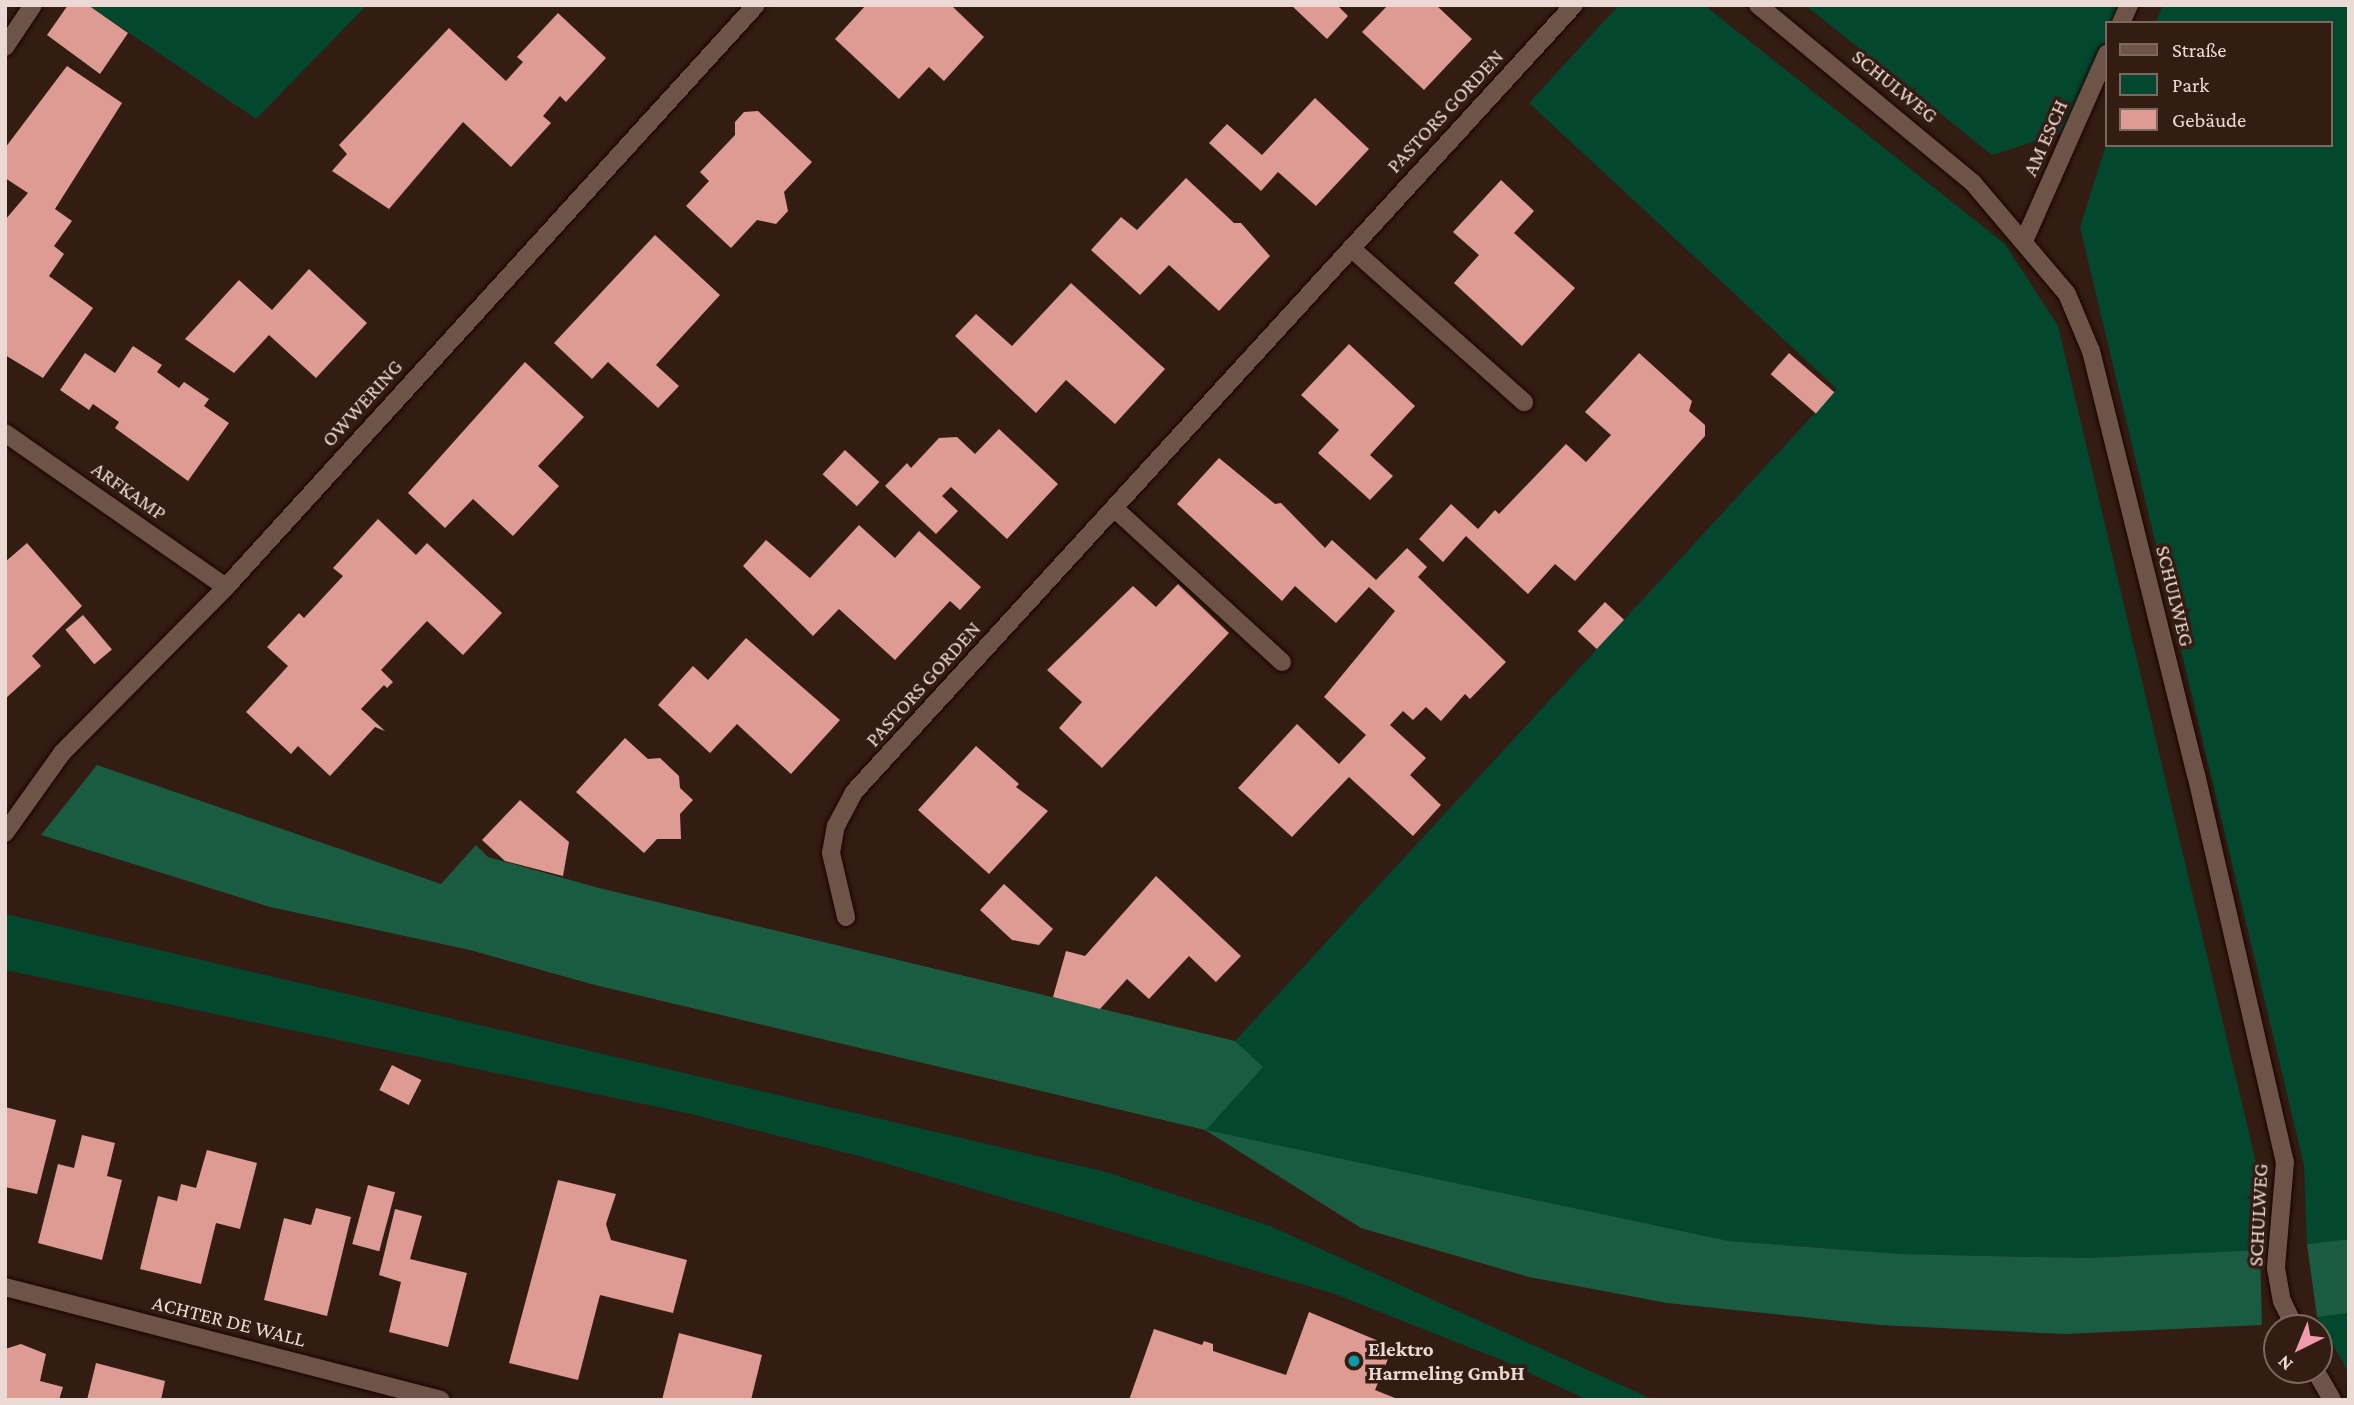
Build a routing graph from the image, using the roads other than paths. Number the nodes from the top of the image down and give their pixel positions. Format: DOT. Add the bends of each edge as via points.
graph roads {
  1 [pos="33,5"];
  2 [pos="756,5"];
  3 [pos="1574,5"];
  4 [pos="1758,5"];
  5 [pos="2129,5"];
  6 [pos="2122,21"];
  7 [pos="5,47"];
  8 [pos="2106,56"];
  9 [pos="2024,241"];
  10 [pos="1351,248"];
  11 [pos="1524,402"];
  12 [pos="5,432"];
  13 [pos="1114,508"];
  14 [pos="226,587"];
  15 [pos="1282,662"];
  16 [pos="5,833"];
  17 [pos="846,917"];
  18 [pos="5,1287"];
  19 [pos="2288,1314"];
  20 [pos="2323,1384"];
  21 [pos="441,1400"];
  22 [pos="2332,1400"];
  1 -- 7 [label="street"];
  2 -- 14 [label="street, OWWERING"];
  3 -- 10 [label="street, PASTORS GORDEN"];
  4 -- 9 [label="street, SCHULWEG" via="1919,134 1973,183"];
  5 -- 6 [label="street"];
  8 -- 9 [label="street, AM ESCH"];
  9 -- 19 [label="street, SCHULWEG" via="2067,294 2091,351 2169,664 2285,1162 2276,1268"];
  10 -- 11 [label="street"];
  10 -- 13 [label="street, PASTORS GORDEN"];
  12 -- 14 [label="street, ARFKAMP"];
  13 -- 15 [label="street"];
  13 -- 17 [label="street, PASTORS GORDEN" via="854,793 836,826 831,853"];
  14 -- 16 [label="street, OWWERING" via="62,754"];
  18 -- 21 [label="street, ACHTER DE WALL"];
  20 -- 22 [label="street"];
}
